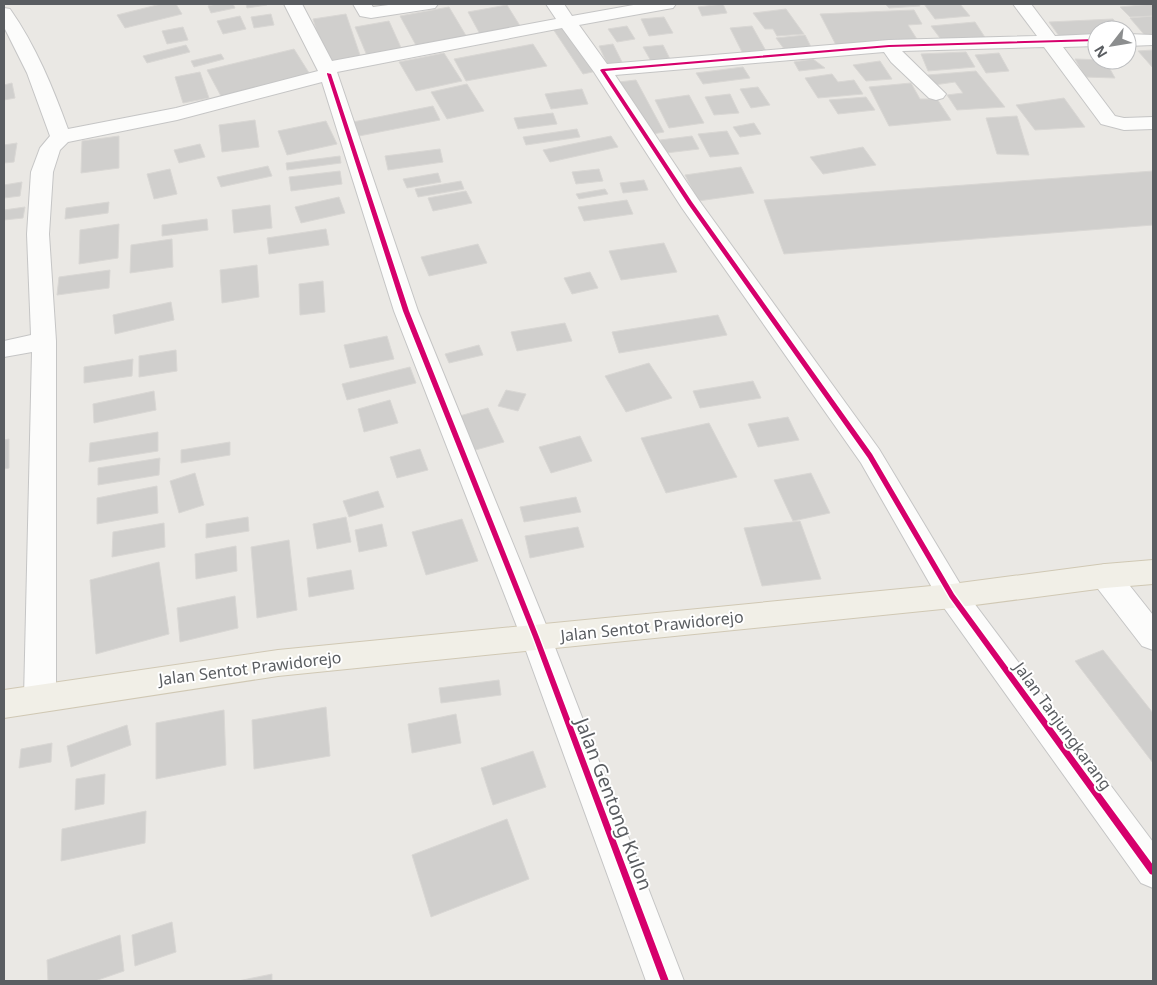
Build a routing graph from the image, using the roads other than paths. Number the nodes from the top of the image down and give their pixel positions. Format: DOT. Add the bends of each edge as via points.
graph roads {
  1 [pos="293,4"];
  2 [pos="362,4"];
  3 [pos="429,4"];
  4 [pos="554,4"];
  5 [pos="667,4"];
  6 [pos="1022,4"];
  7 [pos="4,13"];
  8 [pos="567,22"];
  9 [pos="1087,40"];
  10 [pos="1137,40"];
  11 [pos="1153,40"];
  12 [pos="1051,41"];
  13 [pos="889,46"];
  14 [pos="602,70"];
  15 [pos="328,71"];
  16 [pos="936,94"];
  17 [pos="1153,122"];
  18 [pos="61,137"];
  19 [pos="44,341"];
  20 [pos="4,350"];
  21 [pos="1153,572"];
  22 [pos="1105,576"];
  23 [pos="952,596"];
  24 [pos="536,637"];
  25 [pos="1153,637"];
  26 [pos="40,698"];
  27 [pos="4,704"];
  28 [pos="1153,871"];
  29 [pos="665,981"];
  1 -- 15 [label="street, Jalan Gentong Kulon"];
  2 -- 3 [label="street" via="366,12 374,13"];
  4 -- 8 [label="street, Jalan Tanjungkarang"];
  5 -- 8 [label="street"];
  6 -- 12 [label="street"];
  7 -- 18 [label="street" via="50,103"];
  8 -- 14 [label="street, Jalan Tanjungkarang"];
  8 -- 15 [label="street"];
  9 -- 12 [label="street"];
  10 -- 11 [label="street"];
  12 -- 13 [label="street"];
  12 -- 17 [label="street" via="1108,120 1124,124"];
  13 -- 14 [label="street"];
  13 -- 16 [label="street"];
  14 -- 23 [label="street, Jalan Tanjungkarang" via="690,203 870,456"];
  15 -- 18 [label="street" via="177,114"];
  15 -- 24 [label="street, Jalan Gentong Kulon" via="406,311"];
  18 -- 19 [label="street" via="50,148 42,172 38,234"];
  19 -- 20 [label="street"];
  19 -- 26 [label="street"];
  21 -- 22 [label="main road, Jalan Sentot Prawidorejo"];
  22 -- 23 [label="main road, Jalan Sentot Prawidorejo"];
  22 -- 25 [label="street"];
  23 -- 24 [label="main road, Jalan Sentot Prawidorejo"];
  23 -- 28 [label="street, Jalan Tanjungkarang"];
  24 -- 26 [label="main road, Jalan Sentot Prawidorejo" via="278,663"];
  24 -- 29 [label="street, Jalan Gentong Kulon"];
  26 -- 27 [label="main road, Jalan Sentot Prawidorejo"];
}
